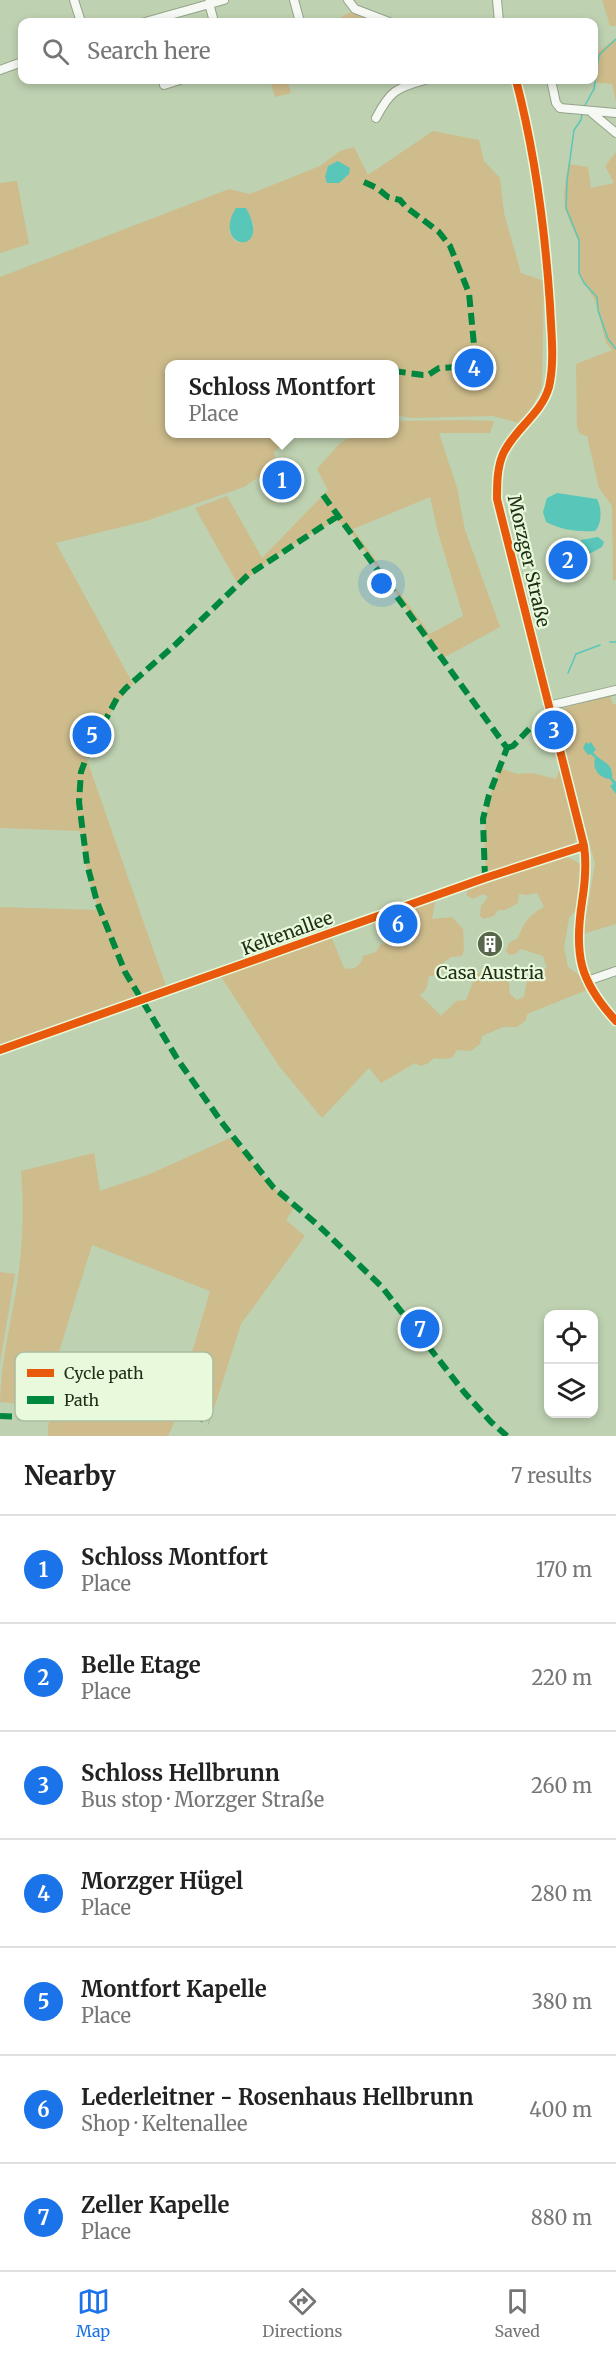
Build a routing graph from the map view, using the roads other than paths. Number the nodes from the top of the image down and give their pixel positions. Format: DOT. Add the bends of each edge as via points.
graph roads {
  1 [pos="74,0"];
  2 [pos="224,0"];
  3 [pos="294,0"];
  4 [pos="348,0"];
  5 [pos="496,0"];
  6 [pos="209,3"];
  7 [pos="80,18"];
  8 [pos="158,18"];
  9 [pos="213,18"];
  10 [pos="299,18"];
  11 [pos="379,18"];
  12 [pos="498,18"];
  13 [pos="18,63"];
  14 [pos="0,70"];
  15 [pos="167,84"];
  16 [pos="410,84"];
  17 [pos="517,84"];
  18 [pos="551,84"];
  19 [pos="164,85"];
  20 [pos="586,111"];
  21 [pos="616,113"];
  22 [pos="376,118"];
  23 [pos="616,133"];
  24 [pos="616,690"];
  25 [pos="548,706"];
  26 [pos="584,846"];
  27 [pos="616,971"];
  28 [pos="587,981"];
  29 [pos="616,1021"];
  30 [pos="0,1050"];
  1 -- 7 [label="street"];
  2 -- 6 [label="street"];
  3 -- 10 [label="street"];
  4 -- 11 [label="street" via="355,9"];
  5 -- 12 [label="street"];
  6 -- 8 [label="street"];
  6 -- 9 [label="street"];
  13 -- 14 [label="street"];
  15 -- 19 [label="street"];
  16 -- 22 [label="street" via="398,87"];
  17 -- 25 [label="street, Morzger Straße" via="539,195 551,320 551,371 541,405 503,453 497,499"];
  18 -- 20 [label="street" via="561,108"];
  20 -- 21 [label="street"];
  20 -- 23 [label="street"];
  24 -- 25 [label="street"];
  25 -- 26 [label="street, Morzger Straße"];
  26 -- 28 [label="street, Morzger Straße" via="586,874 578,944"];
  26 -- 30 [label="street, Keltenallee"];
  27 -- 28 [label="street"];
  28 -- 29 [label="street, Morzger Straße"];
}
